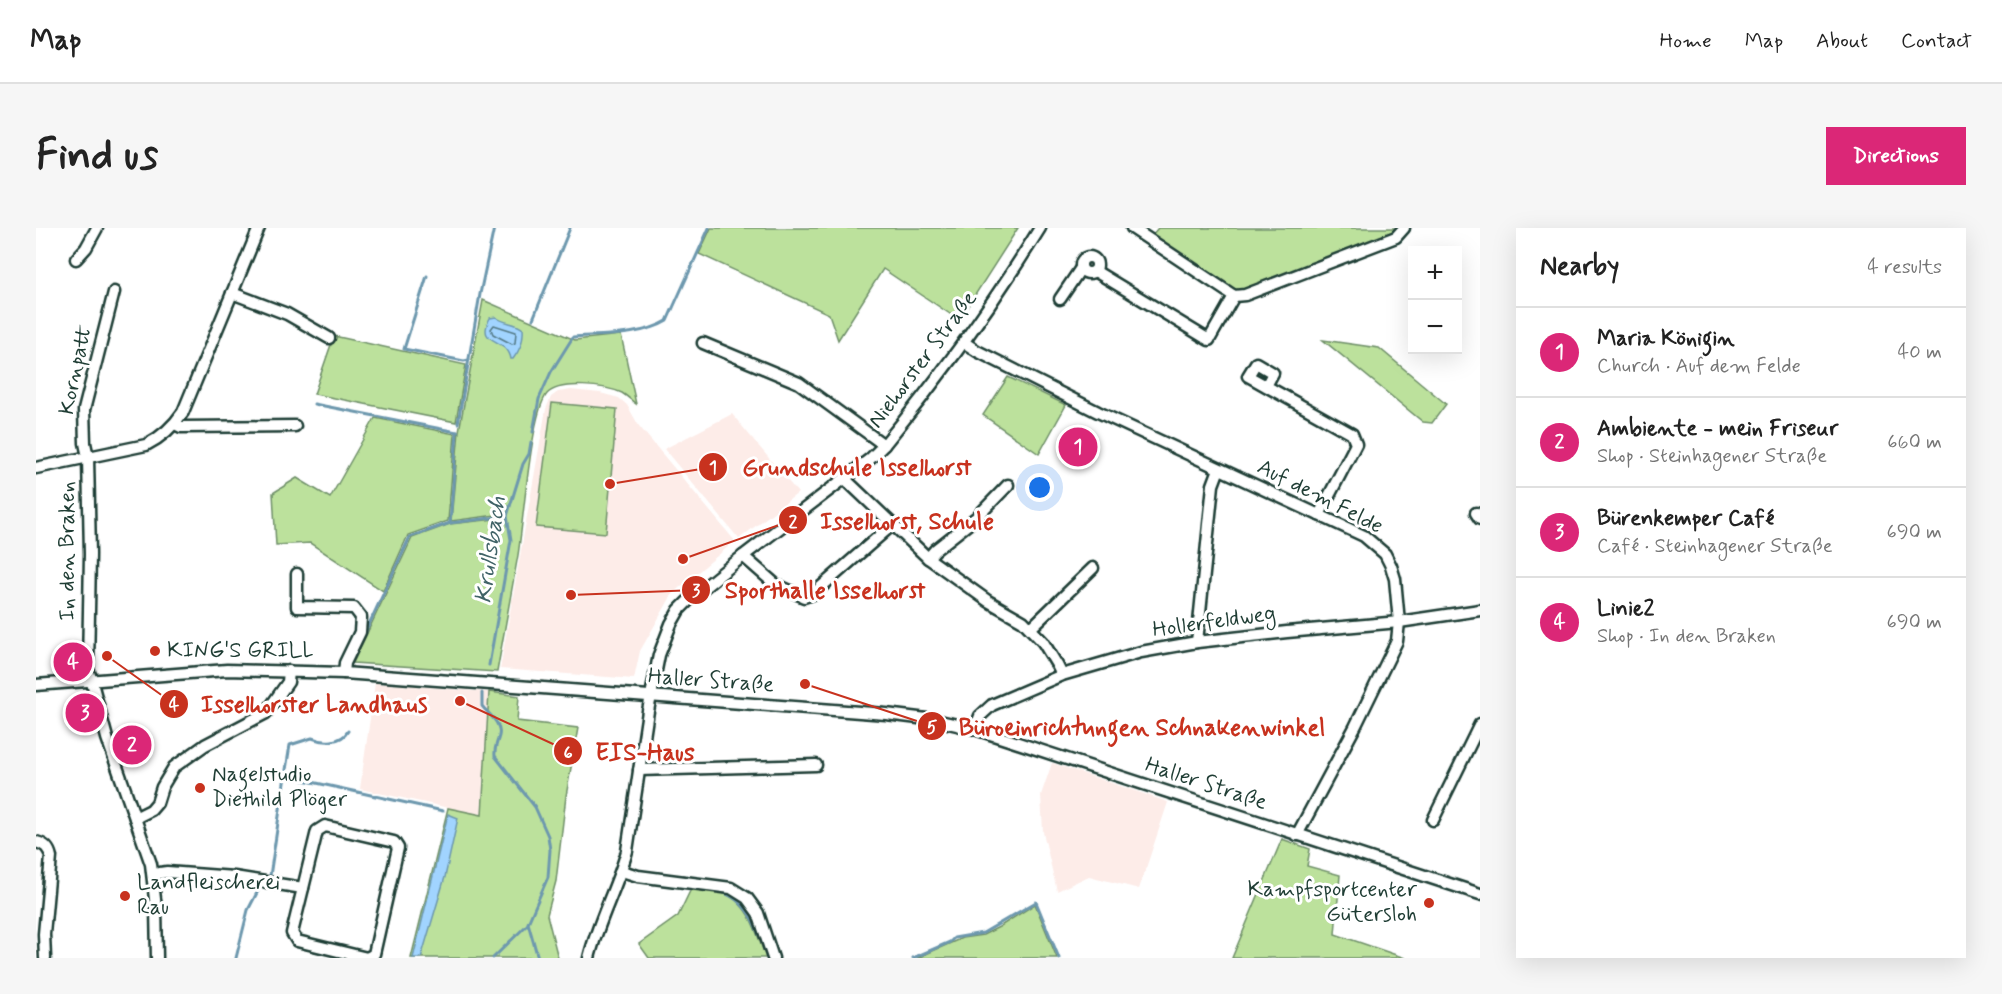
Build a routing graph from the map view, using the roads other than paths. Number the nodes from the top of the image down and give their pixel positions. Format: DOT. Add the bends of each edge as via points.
graph roads {
  1 [pos="97,228"];
  2 [pos="259,228"];
  3 [pos="1040,228"];
  4 [pos="1132,228"];
  5 [pos="1404,228"];
  6 [pos="76,259"];
  7 [pos="114,292"];
  8 [pos="232,294"];
  9 [pos="1234,296"];
  10 [pos="1060,299"];
  11 [pos="329,338"];
  12 [pos="703,343"];
  13 [pos="965,343"];
  14 [pos="1266,386"];
  15 [pos="175,424"];
  16 [pos="295,426"];
  17 [pos="884,445"];
  18 [pos="88,457"];
  19 [pos="36,468"];
  20 [pos="1219,469"];
  21 [pos="845,479"];
  22 [pos="1008,484"];
  23 [pos="1320,515"];
  24 [pos="892,525"];
  25 [pos="743,556"];
  26 [pos="928,558"];
  27 [pos="1093,568"];
  28 [pos="297,574"];
  29 [pos="1480,610"];
  30 [pos="1399,622"];
  31 [pos="1031,628"];
  32 [pos="1197,642"];
  33 [pos="289,671"];
  34 [pos="344,674"];
  35 [pos="1062,675"];
  36 [pos="92,680"];
  37 [pos="36,686"];
  38 [pos="651,696"];
  39 [pos="975,729"];
  40 [pos="1479,731"];
  41 [pos="816,765"];
  42 [pos="639,770"];
  43 [pos="135,818"];
  44 [pos="1433,820"];
  45 [pos="1298,834"];
  46 [pos="36,842"];
  47 [pos="622,871"];
  48 [pos="153,874"];
  49 [pos="303,888"];
  50 [pos="1480,894"];
  51 [pos="45,958"];
  52 [pos="158,958"];
  53 [pos="589,958"];
  54 [pos="773,958"];
  1 -- 6 [label="street"];
  2 -- 8 [label="street, In den Braken"];
  3 -- 13 [label="street, Niehorster Straße"];
  4 -- 9 [label="street"];
  5 -- 9 [label="street" via="1396,237"];
  7 -- 18 [label="street, Kornpatt" via="84,410"];
  8 -- 11 [label="street" via="287,314"];
  8 -- 15 [label="street, In den Braken"];
  9 -- 10 [label="street" via="1209,340 1095,271 1096,260 1091,257 1081,262"];
  12 -- 17 [label="street" via="799,383"];
  13 -- 17 [label="street, Niehorster Straße"];
  13 -- 20 [label="street, Auf dem Felde"];
  14 -- 23 [label="street" via="1352,434 1356,444"];
  15 -- 16 [label="street"];
  15 -- 18 [label="street, In den Braken" via="146,445"];
  17 -- 21 [label="street, Niehorster Straße"];
  18 -- 19 [label="street, In den Braken"];
  18 -- 36 [label="street, In den Braken" via="88,668"];
  20 -- 23 [label="street, Auf dem Felde"];
  20 -- 32 [label="street" via="1213,485"];
  21 -- 24 [label="street"];
  21 -- 25 [label="street, Niehorster Straße"];
  22 -- 26 [label="street"];
  23 -- 30 [label="street, Auf dem Felde" via="1364,536 1385,554 1395,579"];
  24 -- 25 [label="street" via="813,594 804,597 775,584"];
  24 -- 26 [label="street"];
  25 -- 38 [label="street, Niehorster Straße" via="679,610 659,655"];
  26 -- 31 [label="street"];
  27 -- 31 [label="street"];
  28 -- 34 [label="street" via="297,607 354,608 361,617 360,632"];
  29 -- 30 [label="street, Hollerfeldweg"];
  30 -- 32 [label="street, Hollerfeldweg"];
  30 -- 45 [label="street, Auf dem Felde" via="1397,641"];
  31 -- 35 [label="street"];
  32 -- 35 [label="street, Hollerfeldweg" via="1141,652"];
  33 -- 34 [label="street, Haller Straße"];
  33 -- 36 [label="street, Haller Straße" via="227,670"];
  33 -- 43 [label="street" via="288,682 266,713 205,745 174,767 157,803"];
  34 -- 38 [label="street, Haller Straße"];
  35 -- 39 [label="street, Hollerfeldweg" via="992,705 980,716"];
  36 -- 37 [label="street, Haller Straße"];
  36 -- 43 [label="street, In den Braken"];
  38 -- 39 [label="street, Haller Straße" via="905,716"];
  38 -- 42 [label="street, Niehorster Straße"];
  39 -- 45 [label="street, Haller Straße"];
  40 -- 44 [label="street"];
  41 -- 42 [label="street"];
  42 -- 47 [label="street, Niehorster Straße"];
  43 -- 48 [label="street, In den Braken"];
  45 -- 50 [label="street, Haller Straße"];
  46 -- 51 [label="street" via="49,849 51,857"];
  47 -- 53 [label="street, Niehorster Straße"];
  47 -- 54 [label="street" via="731,888 747,898 758,914"];
  48 -- 49 [label="street" via="234,877"];
  48 -- 52 [label="street, In den Braken"];
  49 -- 49 [label="street" via="292,933 297,941 367,958 374,954 398,848 394,842 325,826 317,831"];
}
